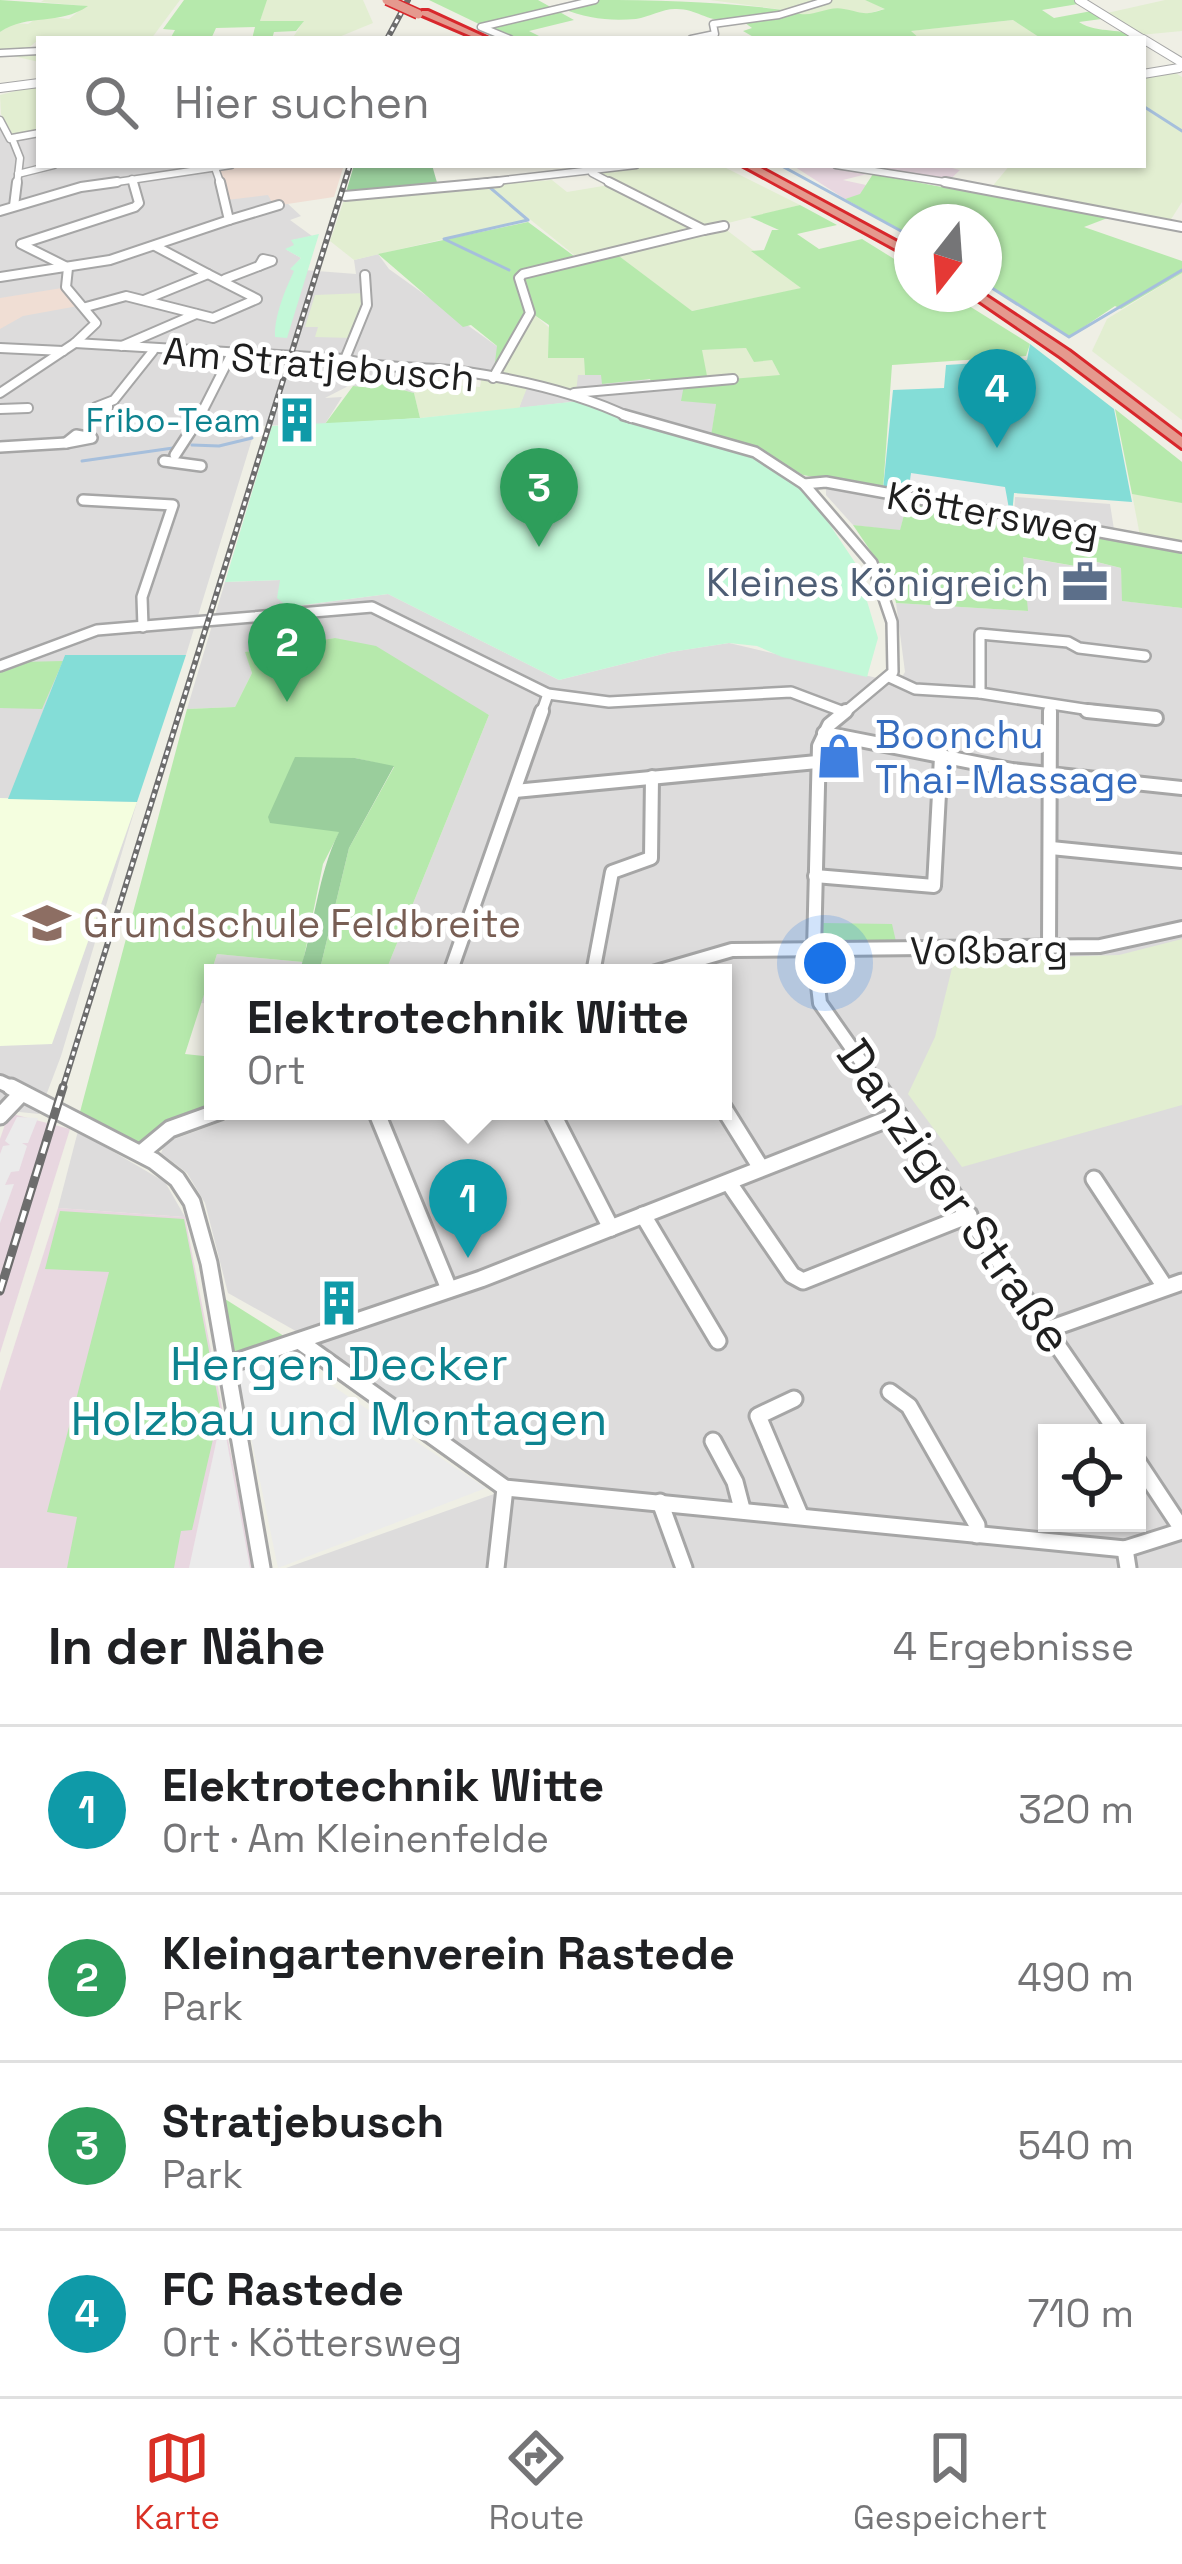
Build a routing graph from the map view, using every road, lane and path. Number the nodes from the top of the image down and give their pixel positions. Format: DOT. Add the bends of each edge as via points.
graph roads {
  1 [pos="387,0"];
  2 [pos="397,0"];
  3 [pos="596,0"];
  4 [pos="828,0"];
  5 [pos="1079,0"];
  6 [pos="422,13"];
  7 [pos="469,36"];
  8 [pos="478,36"];
  9 [pos="503,36"];
  10 [pos="706,36"];
  11 [pos="1138,36"];
  12 [pos="1146,41"];
  13 [pos="36,51"];
  14 [pos="0,53"];
  15 [pos="1179,65"];
  16 [pos="1146,73"];
  17 [pos="36,83"];
  18 [pos="0,88"];
  19 [pos="0,120"];
  20 [pos="36,134"];
  21 [pos="11,139"];
  22 [pos="0,141"];
  23 [pos="17,149"];
  24 [pos="0,153"];
  25 [pos="42,168"];
  26 [pos="208,168"];
  27 [pos="215,168"];
  28 [pos="620,168"];
  29 [pos="753,168"];
  30 [pos="764,168"];
  31 [pos="856,168"];
  32 [pos="592,173"];
  33 [pos="18,174"];
  34 [pos="132,179"];
  35 [pos="345,196"];
  36 [pos="279,205"];
  37 [pos="14,206"];
  38 [pos="0,211"];
  39 [pos="229,220"];
  40 [pos="724,226"];
  41 [pos="1182,227"];
  42 [pos="704,230"];
  43 [pos="894,242"];
  44 [pos="894,243"];
  45 [pos="155,246"];
  46 [pos="259,266"];
  47 [pos="68,268"];
  48 [pos="208,274"];
  49 [pos="365,275"];
  50 [pos="0,277"];
  51 [pos="225,279"];
  52 [pos="145,299"];
  53 [pos="1002,305"];
  54 [pos="86,307"];
  55 [pos="1001,312"];
  56 [pos="196,314"];
  57 [pos="75,343"];
  58 [pos="0,348"];
  59 [pos="118,348"];
  60 [pos="63,351"];
  61 [pos="153,352"];
  62 [pos="231,355"];
  63 [pos="345,359"];
  64 [pos="493,378"];
  65 [pos="733,379"];
  66 [pos="0,393"];
  67 [pos="565,394"];
  68 [pos="28,408"];
  69 [pos="0,409"];
  70 [pos="1182,432"];
  71 [pos="1182,443"];
  72 [pos="0,447"];
  73 [pos="202,466"];
  74 [pos="804,484"];
  75 [pos="83,500"];
  76 [pos="1182,548"];
  77 [pos="143,627"];
  78 [pos="1145,656"];
  79 [pos="0,666"];
  80 [pos="889,677"];
  81 [pos="980,693"];
  82 [pos="548,694"];
  83 [pos="1050,707"];
  84 [pos="844,712"];
  85 [pos="1156,718"];
  86 [pos="824,733"];
  87 [pos="941,757"];
  88 [pos="817,762"];
  89 [pos="1052,776"];
  90 [pos="652,777"];
  91 [pos="1182,788"];
  92 [pos="515,790"];
  93 [pos="1051,848"];
  94 [pos="1182,861"];
  95 [pos="815,876"];
  96 [pos="1182,928"];
  97 [pos="1049,948"];
  98 [pos="814,951"];
  99 [pos="453,964"];
  100 [pos="595,964"];
  101 [pos="683,964"];
  102 [pos="0,1082"];
  103 [pos="20,1095"];
  104 [pos="898,1114"];
  105 [pos="0,1116"];
  106 [pos="204,1117"];
  107 [pos="380,1120"];
  108 [pos="556,1120"];
  109 [pos="731,1120"];
  110 [pos="141,1153"];
  111 [pos="761,1168"];
  112 [pos="1094,1179"];
  113 [pos="729,1183"];
  114 [pos="644,1215"];
  115 [pos="969,1215"];
  116 [pos="611,1228"];
  117 [pos="1182,1282"];
  118 [pos="1165,1287"];
  119 [pos="449,1288"];
  120 [pos="1049,1329"];
  121 [pos="718,1341"];
  122 [pos="302,1343"];
  123 [pos="226,1366"];
  124 [pos="890,1392"];
  125 [pos="794,1399"];
  126 [pos="1112,1424"];
  127 [pos="713,1441"];
  128 [pos="1146,1475"];
  129 [pos="506,1488"];
  130 [pos="660,1502"];
  131 [pos="742,1510"];
  132 [pos="800,1515"];
  133 [pos="1182,1530"];
  134 [pos="977,1535"];
  135 [pos="1125,1549"];
  136 [pos="262,1568"];
  137 [pos="496,1568"];
  138 [pos="684,1568"];
  139 [pos="1127,1568"];
  1 -- 6 [label="highway, bridge"];
  2 -- 6 [label="highway, bridge"];
  3 -- 9 [label="street" via="481,27"];
  4 -- 10 [label="street" via="713,25 715,34"];
  5 -- 11 [label="street"];
  6 -- 7 [label="highway"];
  6 -- 8 [label="highway"];
  12 -- 15 [label="street"];
  13 -- 14 [label="street"];
  15 -- 16 [label="street"];
  17 -- 18 [label="street"];
  19 -- 21 [label="street"];
  20 -- 21 [label="street"];
  21 -- 22 [label="street"];
  21 -- 23 [label="street"];
  23 -- 24 [label="street"];
  23 -- 33 [label="street"];
  25 -- 33 [label="street"];
  26 -- 34 [label="street"];
  27 -- 39 [label="street"];
  28 -- 32 [label="street"];
  29 -- 44 [label="highway"];
  30 -- 43 [label="highway"];
  31 -- 41 [label="street"];
  32 -- 35 [label="street"];
  32 -- 42 [label="street"];
  33 -- 37 [label="street"];
  34 -- 37 [label="street"];
  34 -- 47 [label="street" via="135,208 21,244"];
  36 -- 39 [label="street"];
  37 -- 38 [label="street"];
  39 -- 45 [label="street"];
  40 -- 42 [label="street"];
  42 -- 64 [label="street" via="523,274 528,317"];
  45 -- 47 [label="street"];
  45 -- 48 [label="street"];
  46 -- 51 [label="street"];
  47 -- 50 [label="street"];
  47 -- 54 [label="street" via="66,287"];
  48 -- 51 [label="street"];
  48 -- 52 [label="street"];
  49 -- 63 [label="street" via="367,305"];
  51 -- 56 [label="street" via="257,299 213,318"];
  52 -- 54 [label="street"];
  52 -- 56 [label="street"];
  53 -- 70 [label="highway"];
  54 -- 57 [label="street" via="96,323"];
  55 -- 71 [label="highway"];
  56 -- 59 [label="street"];
  57 -- 59 [label="street, Am Stratjebusch"];
  57 -- 60 [label="street"];
  58 -- 60 [label="street"];
  59 -- 61 [label="street, Am Stratjebusch"];
  60 -- 66 [label="street"];
  61 -- 62 [label="street, Am Stratjebusch"];
  61 -- 72 [label="street" via="89,441"];
  62 -- 63 [label="street, Am Stratjebusch"];
  62 -- 73 [label="street" via="209,403 164,461"];
  63 -- 64 [label="street, Am Stratjebusch"];
  64 -- 67 [label="street, Am Stratjebusch"];
  65 -- 67 [label="street"];
  67 -- 74 [label="street, Am Stratjebusch" via="755,452"];
  68 -- 69 [label="street"];
  74 -- 76 [label="street, Köttersweg"];
  74 -- 80 [label="street, Am Stratjebusch" via="880,578 894,639"];
  75 -- 77 [label="street" via="173,505 142,597"];
  77 -- 79 [label="street" via="67,638"];
  77 -- 82 [label="street" via="373,608"];
  78 -- 81 [label="street" via="980,634"];
  80 -- 81 [label="street" via="915,689"];
  80 -- 84 [label="street"];
  81 -- 83 [label="street"];
  82 -- 84 [label="street" via="609,702 790,692"];
  82 -- 92 [label="street"];
  83 -- 85 [label="street"];
  83 -- 89 [label="street"];
  84 -- 86 [label="street"];
  86 -- 87 [label="street"];
  86 -- 88 [label="street"];
  87 -- 89 [label="street"];
  87 -- 95 [label="street" via="934,886"];
  88 -- 90 [label="street"];
  88 -- 95 [label="street"];
  89 -- 91 [label="street"];
  89 -- 93 [label="street"];
  90 -- 92 [label="street"];
  90 -- 100 [label="street" via="651,858 612,872"];
  92 -- 99 [label="street"];
  93 -- 94 [label="street"];
  93 -- 97 [label="street"];
  95 -- 98 [label="street"];
  96 -- 97 [label="street, Voßbarg"];
  97 -- 98 [label="street, Voßbarg"];
  98 -- 101 [label="street, Voßbarg" via="732,950"];
  98 -- 104 [label="street, Danziger Straße" via="820,1003"];
  102 -- 103 [label="street"];
  103 -- 105 [label="street"];
  103 -- 110 [label="street"];
  104 -- 111 [label="street"];
  104 -- 115 [label="street, Danziger Straße"];
  106 -- 110 [label="street" via="170,1129"];
  107 -- 119 [label="street"];
  108 -- 116 [label="street"];
  109 -- 111 [label="street"];
  110 -- 123 [label="street" via="192,1202"];
  111 -- 113 [label="street"];
  112 -- 118 [label="street"];
  113 -- 114 [label="street"];
  113 -- 115 [label="street" via="803,1281"];
  114 -- 116 [label="street"];
  114 -- 121 [label="street"];
  115 -- 120 [label="street, Danziger Straße"];
  116 -- 119 [label="street"];
  117 -- 118 [label="street"];
  118 -- 120 [label="street"];
  119 -- 122 [label="street"];
  120 -- 126 [label="street, Danziger Straße"];
  122 -- 123 [label="street"];
  122 -- 129 [label="street"];
  123 -- 136 [label="street"];
  124 -- 134 [label="street" via="909,1406"];
  125 -- 132 [label="street" via="758,1416"];
  127 -- 131 [label="street" via="740,1487"];
  128 -- 133 [label="street"];
  129 -- 130 [label="street"];
  129 -- 137 [label="street"];
  130 -- 131 [label="street"];
  130 -- 138 [label="street"];
  131 -- 132 [label="street"];
  132 -- 134 [label="street"];
  133 -- 135 [label="street"];
  134 -- 135 [label="street"];
  135 -- 139 [label="street"];
}
